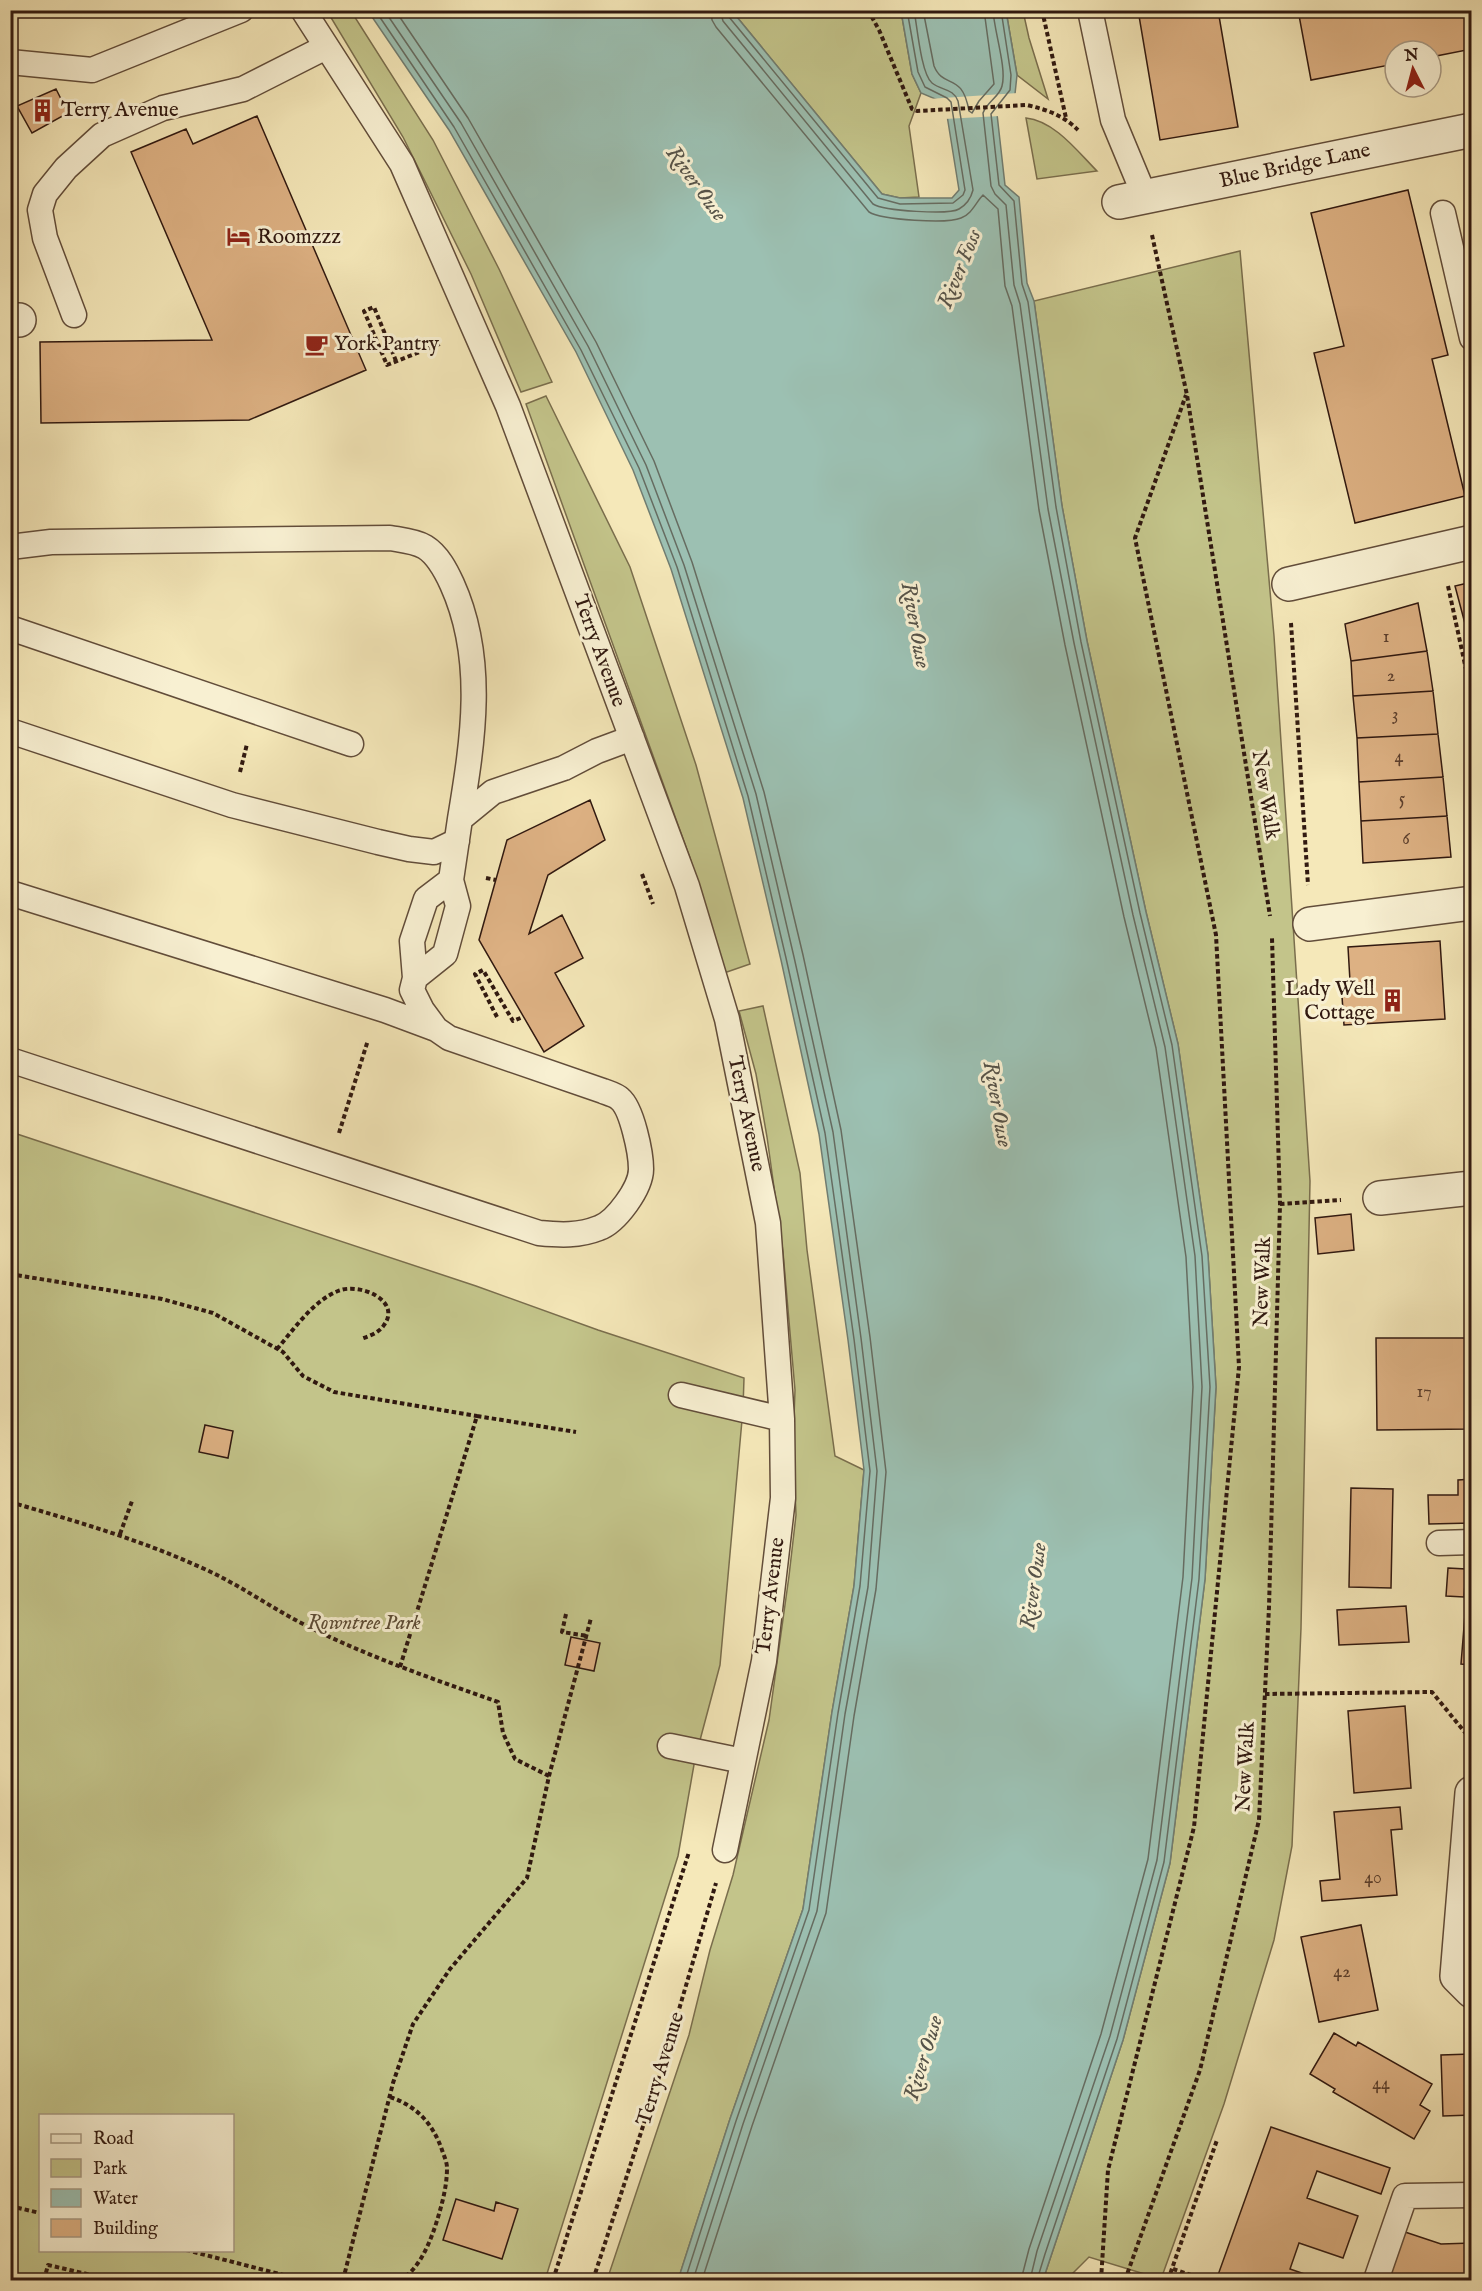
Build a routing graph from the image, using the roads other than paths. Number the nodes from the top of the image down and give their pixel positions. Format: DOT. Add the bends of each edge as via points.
graph roads {
  1 [pos="241,10"];
  2 [pos="303,10"];
  3 [pos="1090,10"];
  4 [pos="326,47"];
  5 [pos="10,62"];
  6 [pos="1472,130"];
  7 [pos="1132,200"];
  8 [pos="1443,213"];
  9 [pos="74,315"];
  10 [pos="1472,338"];
  11 [pos="1456,546"];
  12 [pos="10,547"];
  13 [pos="1289,584"];
  14 [pos="10,628"];
  15 [pos="10,731"];
  16 [pos="632,738"];
  17 [pos="351,744"];
  18 [pos="459,830"];
  19 [pos="451,880"];
  20 [pos="10,893"];
  21 [pos="1472,903"];
  22 [pos="1310,924"];
  23 [pos="415,978"];
  24 [pos="436,1029"];
  25 [pos="10,1060"];
  26 [pos="1472,1188"];
  27 [pos="1380,1198"];
  28 [pos="681,1395"];
  29 [pos="782,1419"];
  30 [pos="1472,1542"];
  31 [pos="1439,1543"];
  32 [pos="670,1746"];
  33 [pos="743,1761"];
  34 [pos="1472,1793"];
  35 [pos="725,1850"];
  36 [pos="1472,1991"];
  37 [pos="1472,2195"];
  38 [pos="1376,2280"];
  1 -- 5 [label="lane" via="92,70"];
  2 -- 4 [label="lane, Terry Avenue"];
  3 -- 7 [label="lane"];
  4 -- 9 [label="lane" via="243,89 163,108 102,135 66,168 45,194 40,210 45,238"];
  4 -- 16 [label="lane, Terry Avenue" via="402,164 476,329 519,432"];
  6 -- 7 [label="street, Blue Bridge Lane"];
  8 -- 10 [label="lane"];
  11 -- 13 [label="street"];
  12 -- 18 [label="lane" via="51,542 390,538 425,547 440,562 461,604 474,672 472,746"];
  14 -- 17 [label="lane"];
  15 -- 18 [label="lane" via="232,805 409,849 434,852"];
  16 -- 18 [label="lane" via="564,768 493,792"];
  16 -- 29 [label="lane, Terry Avenue" via="687,885 727,1019 768,1223"];
  18 -- 19 [label="lane"];
  19 -- 23 [label="lane" via="426,899 412,941"];
  19 -- 23 [label="lane" via="458,906 445,954"];
  20 -- 24 [label="lane"];
  21 -- 22 [label="street"];
  23 -- 24 [label="lane" via="412,990"];
  24 -- 25 [label="lane" via="448,1038 621,1099 631,1117 641,1170 635,1190 624,1206 601,1228 568,1236 539,1233"];
  26 -- 27 [label="street"];
  28 -- 29 [label="lane"];
  29 -- 33 [label="lane, Terry Avenue" via="783,1498 764,1661"];
  30 -- 31 [label="lane"];
  32 -- 33 [label="lane"];
  33 -- 35 [label="lane, Terry Avenue"];
  34 -- 36 [label="street" via="1457,1976"];
  37 -- 38 [label="lane" via="1405,2196"];
}
